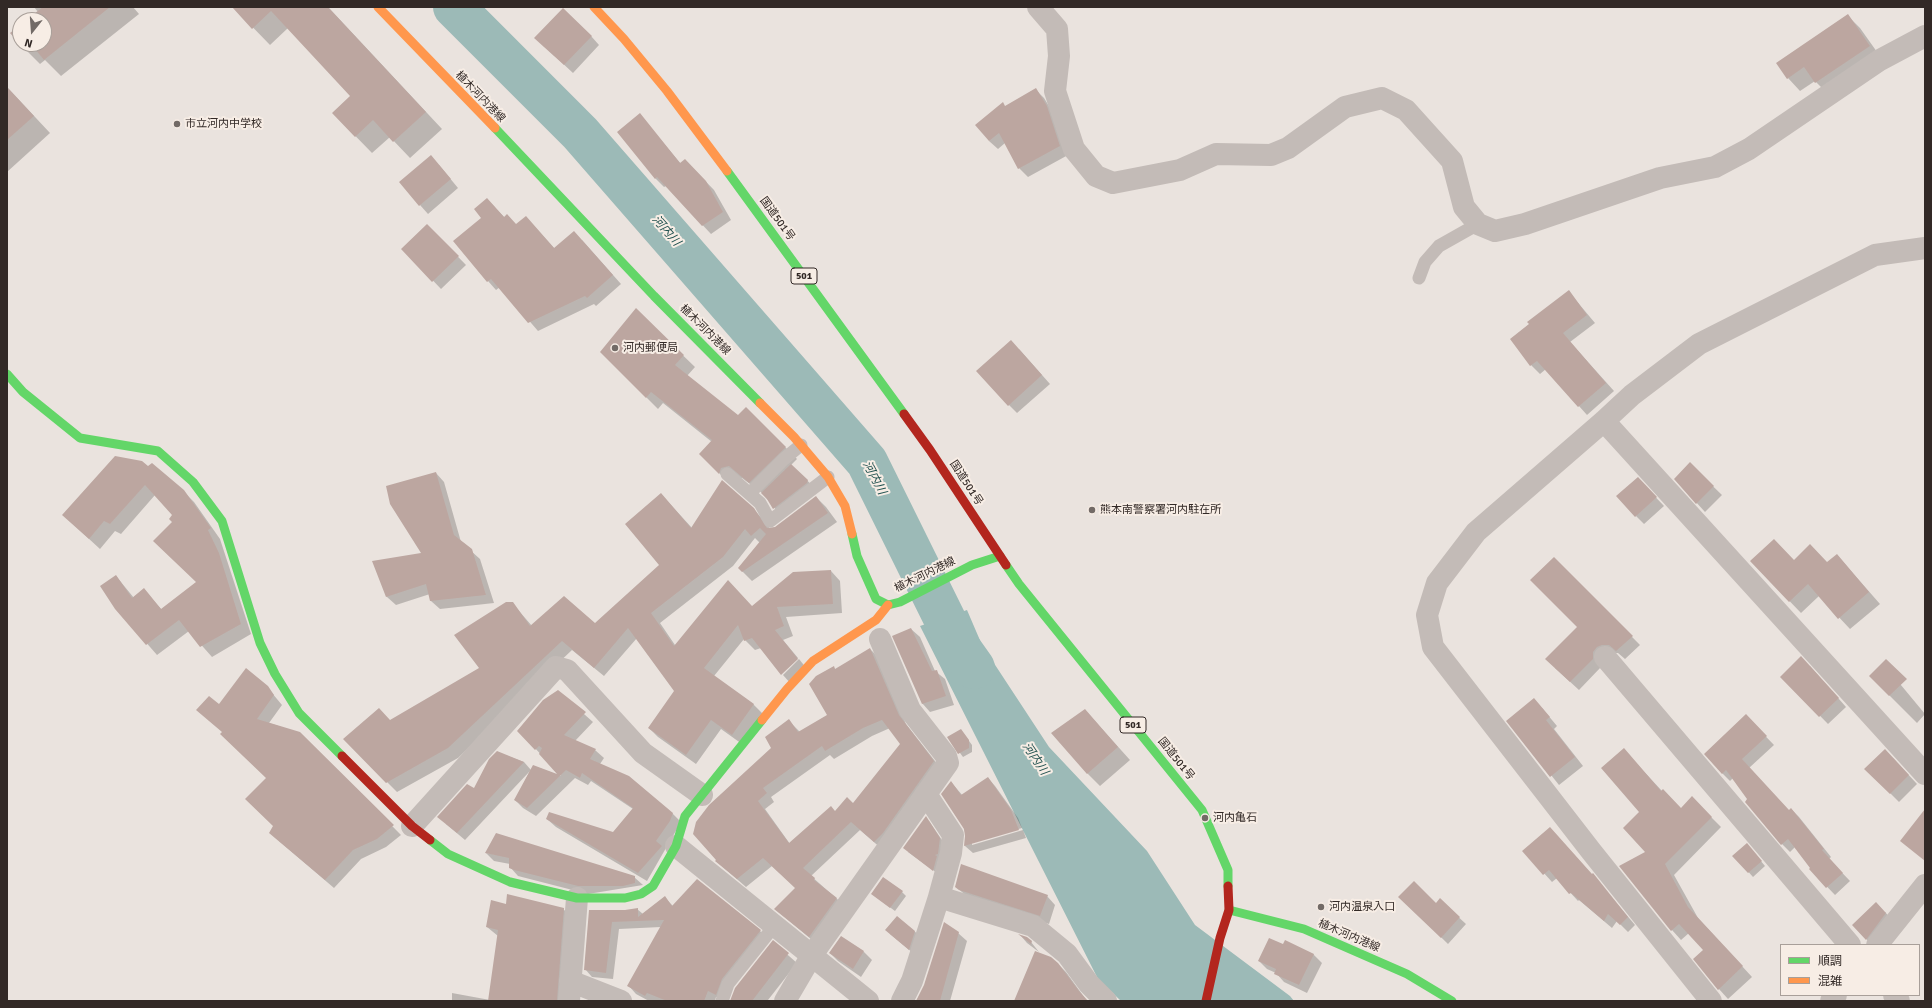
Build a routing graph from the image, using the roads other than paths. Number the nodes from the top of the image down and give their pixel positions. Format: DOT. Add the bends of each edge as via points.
graph roads {
  1 [pos="378,7"];
  2 [pos="594,7"];
  3 [pos="1038,7"];
  4 [pos="1925,36"];
  5 [pos="1478,224"];
  6 [pos="1925,248"];
  7 [pos="1419,278"];
  8 [pos="7,374"];
  9 [pos="1604,421"];
  10 [pos="801,445"];
  11 [pos="727,474"];
  12 [pos="828,477"];
  13 [pos="750,493"];
  14 [pos="1000,556"];
  15 [pos="888,605"];
  16 [pos="880,639"];
  17 [pos="1605,657"];
  18 [pos="1925,774"];
  19 [pos="702,794"];
  20 [pos="926,794"];
  21 [pos="412,826"];
  22 [pos="676,846"];
  23 [pos="1925,886"];
  24 [pos="939,897"];
  25 [pos="577,898"];
  26 [pos="1229,910"];
  27 [pos="775,925"];
  28 [pos="1849,944"];
  29 [pos="1877,944"];
  30 [pos="812,955"];
  31 [pos="569,991"];
  32 [pos="621,1001"];
  33 [pos="722,1001"];
  34 [pos="785,1001"];
  35 [pos="868,1001"];
  36 [pos="902,1001"];
  37 [pos="1106,1001"];
  38 [pos="1206,1001"];
  39 [pos="1452,1001"];
  40 [pos="1711,1001"];
  1 -- 10 [label="main road, 植木河内港線" via="654,296"];
  2 -- 14 [label="main road, 国道501号 / 501" via="667,91 738,186 930,450"];
  3 -- 5 [label="street" via="1057,29 1059,56 1055,91 1074,149 1096,176 1113,183 1180,170 1216,154 1271,155 1288,148 1345,107 1382,98 1406,110 1452,161 1464,206"];
  4 -- 5 [label="street" via="1880,60 1749,148 1715,167 1660,178 1526,224 1495,230"];
  5 -- 7 [label="lane" via="1439,246 1425,262"];
  6 -- 9 [label="street" via="1875,255 1699,344 1632,394"];
  8 -- 21 [label="main road" via="23,392 80,438 158,451 193,482 222,521 260,643 299,713"];
  9 -- 18 [label="street"];
  9 -- 40 [label="street" via="1476,532 1437,583 1428,614 1433,646 1586,845"];
  10 -- 12 [label="main road, 植木河内港線"];
  10 -- 13 [label="lane"];
  11 -- 13 [label="lane"];
  12 -- 13 [label="lane" via="770,520 760,503"];
  12 -- 15 [label="main road, 植木河内港線" via="845,506 858,556 876,599"];
  14 -- 15 [label="main road, 植木河内港線" via="972,566 900,602"];
  14 -- 26 [label="main road, 国道501号 / 501" via="1019,584 1202,810 1228,870"];
  15 -- 19 [label="main road" via="876,620 813,661"];
  16 -- 20 [label="street" via="910,710 946,756 948,763"];
  17 -- 28 [label="street"];
  19 -- 21 [label="street" via="643,753 567,670 556,667"];
  19 -- 22 [label="main road" via="685,816"];
  20 -- 24 [label="street" via="953,835"];
  20 -- 30 [label="street"];
  21 -- 25 [label="main road" via="448,854 510,882"];
  22 -- 25 [label="main road" via="653,886 641,894 625,898"];
  22 -- 27 [label="street"];
  23 -- 29 [label="street"];
  24 -- 36 [label="street" via="912,981"];
  24 -- 37 [label="street" via="1033,926 1067,954 1089,984"];
  25 -- 31 [label="street"];
  26 -- 38 [label="main road, 国道501号 / 501"];
  26 -- 39 [label="main road, 植木河内港線" via="1304,930 1407,974"];
  27 -- 30 [label="street"];
  27 -- 33 [label="lane" via="728,984"];
  30 -- 34 [label="street"];
  30 -- 35 [label="street"];
  31 -- 32 [label="street"];
}
